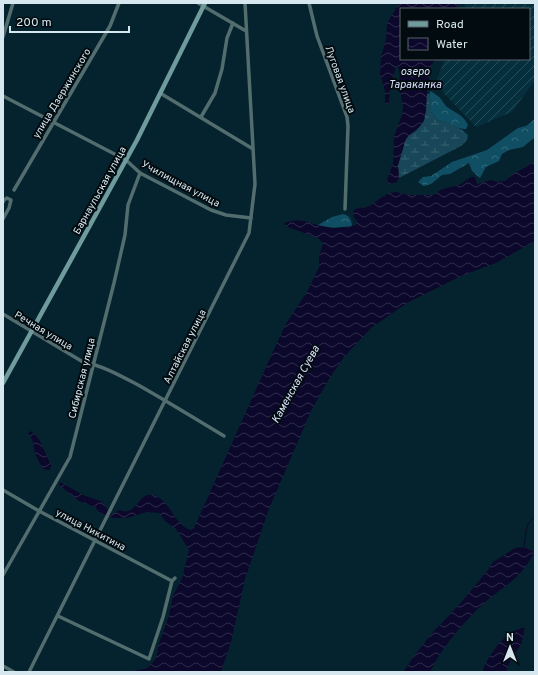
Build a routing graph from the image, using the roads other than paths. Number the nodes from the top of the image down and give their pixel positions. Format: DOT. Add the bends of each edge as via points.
graph roads {
  1 [pos="13,3"];
  2 [pos="119,3"];
  3 [pos="198,3"];
  4 [pos="245,3"];
  5 [pos="309,3"];
  6 [pos="204,5"];
  7 [pos="233,23"];
  8 [pos="246,31"];
  9 [pos="3,37"];
  10 [pos="160,93"];
  11 [pos="3,96"];
  12 [pos="201,117"];
  13 [pos="53,122"];
  14 [pos="253,148"];
  15 [pos="126,160"];
  16 [pos="140,173"];
  17 [pos="14,190"];
  18 [pos="3,202"];
  19 [pos="345,209"];
  20 [pos="251,218"];
  21 [pos="3,219"];
  22 [pos="3,314"];
  23 [pos="31,332"];
  24 [pos="93,364"];
  25 [pos="3,383"];
  26 [pos="166,400"];
  27 [pos="224,436"];
  28 [pos="3,490"];
  29 [pos="39,511"];
  30 [pos="95,541"];
  31 [pos="3,575"];
  32 [pos="58,616"];
  33 [pos="3,666"];
  34 [pos="14,672"];
  35 [pos="29,672"];
  1 -- 9 [label="street"];
  2 -- 13 [label="street, улица Дзержинского" via="110,26"];
  3 -- 6 [label="street"];
  4 -- 8 [label="street, Алтайская улица"];
  5 -- 19 [label="street, Луговая улица" via="317,36 347,117"];
  6 -- 7 [label="street"];
  6 -- 10 [label="street, Барнаульская улица"];
  7 -- 8 [label="street"];
  7 -- 12 [label="street" via="226,38 222,69 216,87"];
  8 -- 14 [label="street, Алтайская улица"];
  10 -- 12 [label="street"];
  10 -- 15 [label="street, Барнаульская улица"];
  11 -- 13 [label="street, Училищная улица"];
  12 -- 14 [label="street"];
  13 -- 15 [label="street, Училищная улица"];
  13 -- 17 [label="street, улица Дзержинского"];
  14 -- 20 [label="street, Алтайская улица" via="255,184"];
  15 -- 16 [label="street, Училищная улица"];
  15 -- 23 [label="street, Барнаульская улица"];
  16 -- 20 [label="street, Училищная улица" via="211,210"];
  16 -- 24 [label="street, Сибирская улица" via="128,205 125,235"];
  18 -- 21 [label="street" via="7,198 11,200"];
  20 -- 26 [label="street, Алтайская улица" via="249,233"];
  22 -- 23 [label="street, Речная улица"];
  23 -- 24 [label="street, Речная улица" via="83,362"];
  23 -- 25 [label="street, Барнаульская улица"];
  24 -- 26 [label="street, Речная улица" via="110,370"];
  24 -- 29 [label="street, Сибирская улица" via="70,457"];
  26 -- 27 [label="street, Речная улица"];
  26 -- 30 [label="street, Алтайская улица"];
  28 -- 29 [label="street, улица Никитина"];
  29 -- 30 [label="street, улица Никитина"];
  29 -- 31 [label="street, Сибирская улица"];
  30 -- 32 [label="street, Алтайская улица"];
  30 -- 32 [label="street, улица Никитина" via="173,580 149,659"];
  32 -- 35 [label="street, Алтайская улица"];
  33 -- 34 [label="street"];
}
